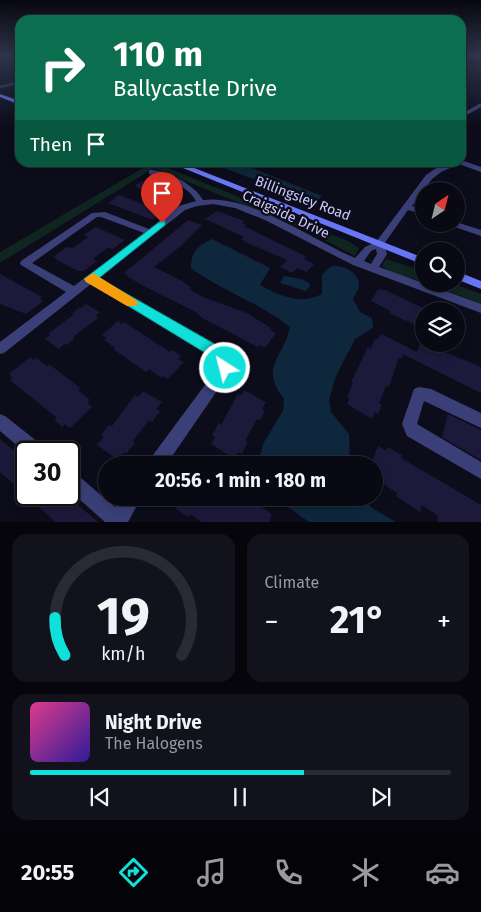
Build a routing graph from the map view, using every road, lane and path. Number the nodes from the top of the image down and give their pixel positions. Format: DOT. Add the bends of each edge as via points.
graph roads {
  1 [pos="15,83"];
  2 [pos="0,87"];
  3 [pos="0,95"];
  4 [pos="15,101"];
  5 [pos="481,105"];
  6 [pos="466,107"];
  7 [pos="474,109"];
  8 [pos="466,113"];
  9 [pos="466,164"];
  10 [pos="184,167"];
  11 [pos="449,167"];
  12 [pos="481,170"];
  13 [pos="152,172"];
  14 [pos="200,202"];
  15 [pos="407,207"];
  16 [pos="415,210"];
  17 [pos="465,228"];
  18 [pos="150,232"];
  19 [pos="481,233"];
  20 [pos="379,244"];
  21 [pos="415,258"];
  22 [pos="357,263"];
  23 [pos="373,269"];
  24 [pos="90,279"];
  25 [pos="465,279"];
  26 [pos="481,285"];
  27 [pos="74,291"];
  28 [pos="481,309"];
  29 [pos="0,349"];
  30 [pos="0,421"];
  31 [pos="481,421"];
  32 [pos="24,441"];
  33 [pos="162,456"];
  34 [pos="481,471"];
  35 [pos="80,488"];
  36 [pos="128,506"];
  37 [pos="118,521"];
  1 -- 2 [label="street"];
  3 -- 4 [label="street"];
  5 -- 7 [label="street"];
  6 -- 7 [label="street"];
  7 -- 8 [label="street"];
  9 -- 12 [label="street"];
  10 -- 20 [label="street, Billingsley Road"];
  11 -- 15 [label="street" via="434,174"];
  13 -- 14 [label="street" via="187,186"];
  14 -- 18 [label="street" via="182,208"];
  14 -- 22 [label="street, Craigside Drive" via="223,202 234,206"];
  15 -- 16 [label="street"];
  15 -- 20 [label="street"];
  17 -- 19 [label="street"];
  18 -- 24 [label="street"];
  18 -- 27 [label="street" via="102,214 96,215 25,263"];
  20 -- 21 [label="street, Billingsley Road"];
  20 -- 22 [label="street" via="368,249"];
  20 -- 23 [label="street" via="382,254"];
  22 -- 23 [label="street, Craigside Drive"];
  23 -- 28 [label="street, Craigside Drive"];
  24 -- 27 [label="street"];
  24 -- 33 [label="street" via="222,356 226,363"];
  25 -- 26 [label="street"];
  27 -- 29 [label="street"];
  30 -- 32 [label="street"];
  31 -- 34 [label="street" via="426,394 419,394 409,424 412,431"];
  35 -- 37 [label="street"];
  36 -- 37 [label="street"];
}
